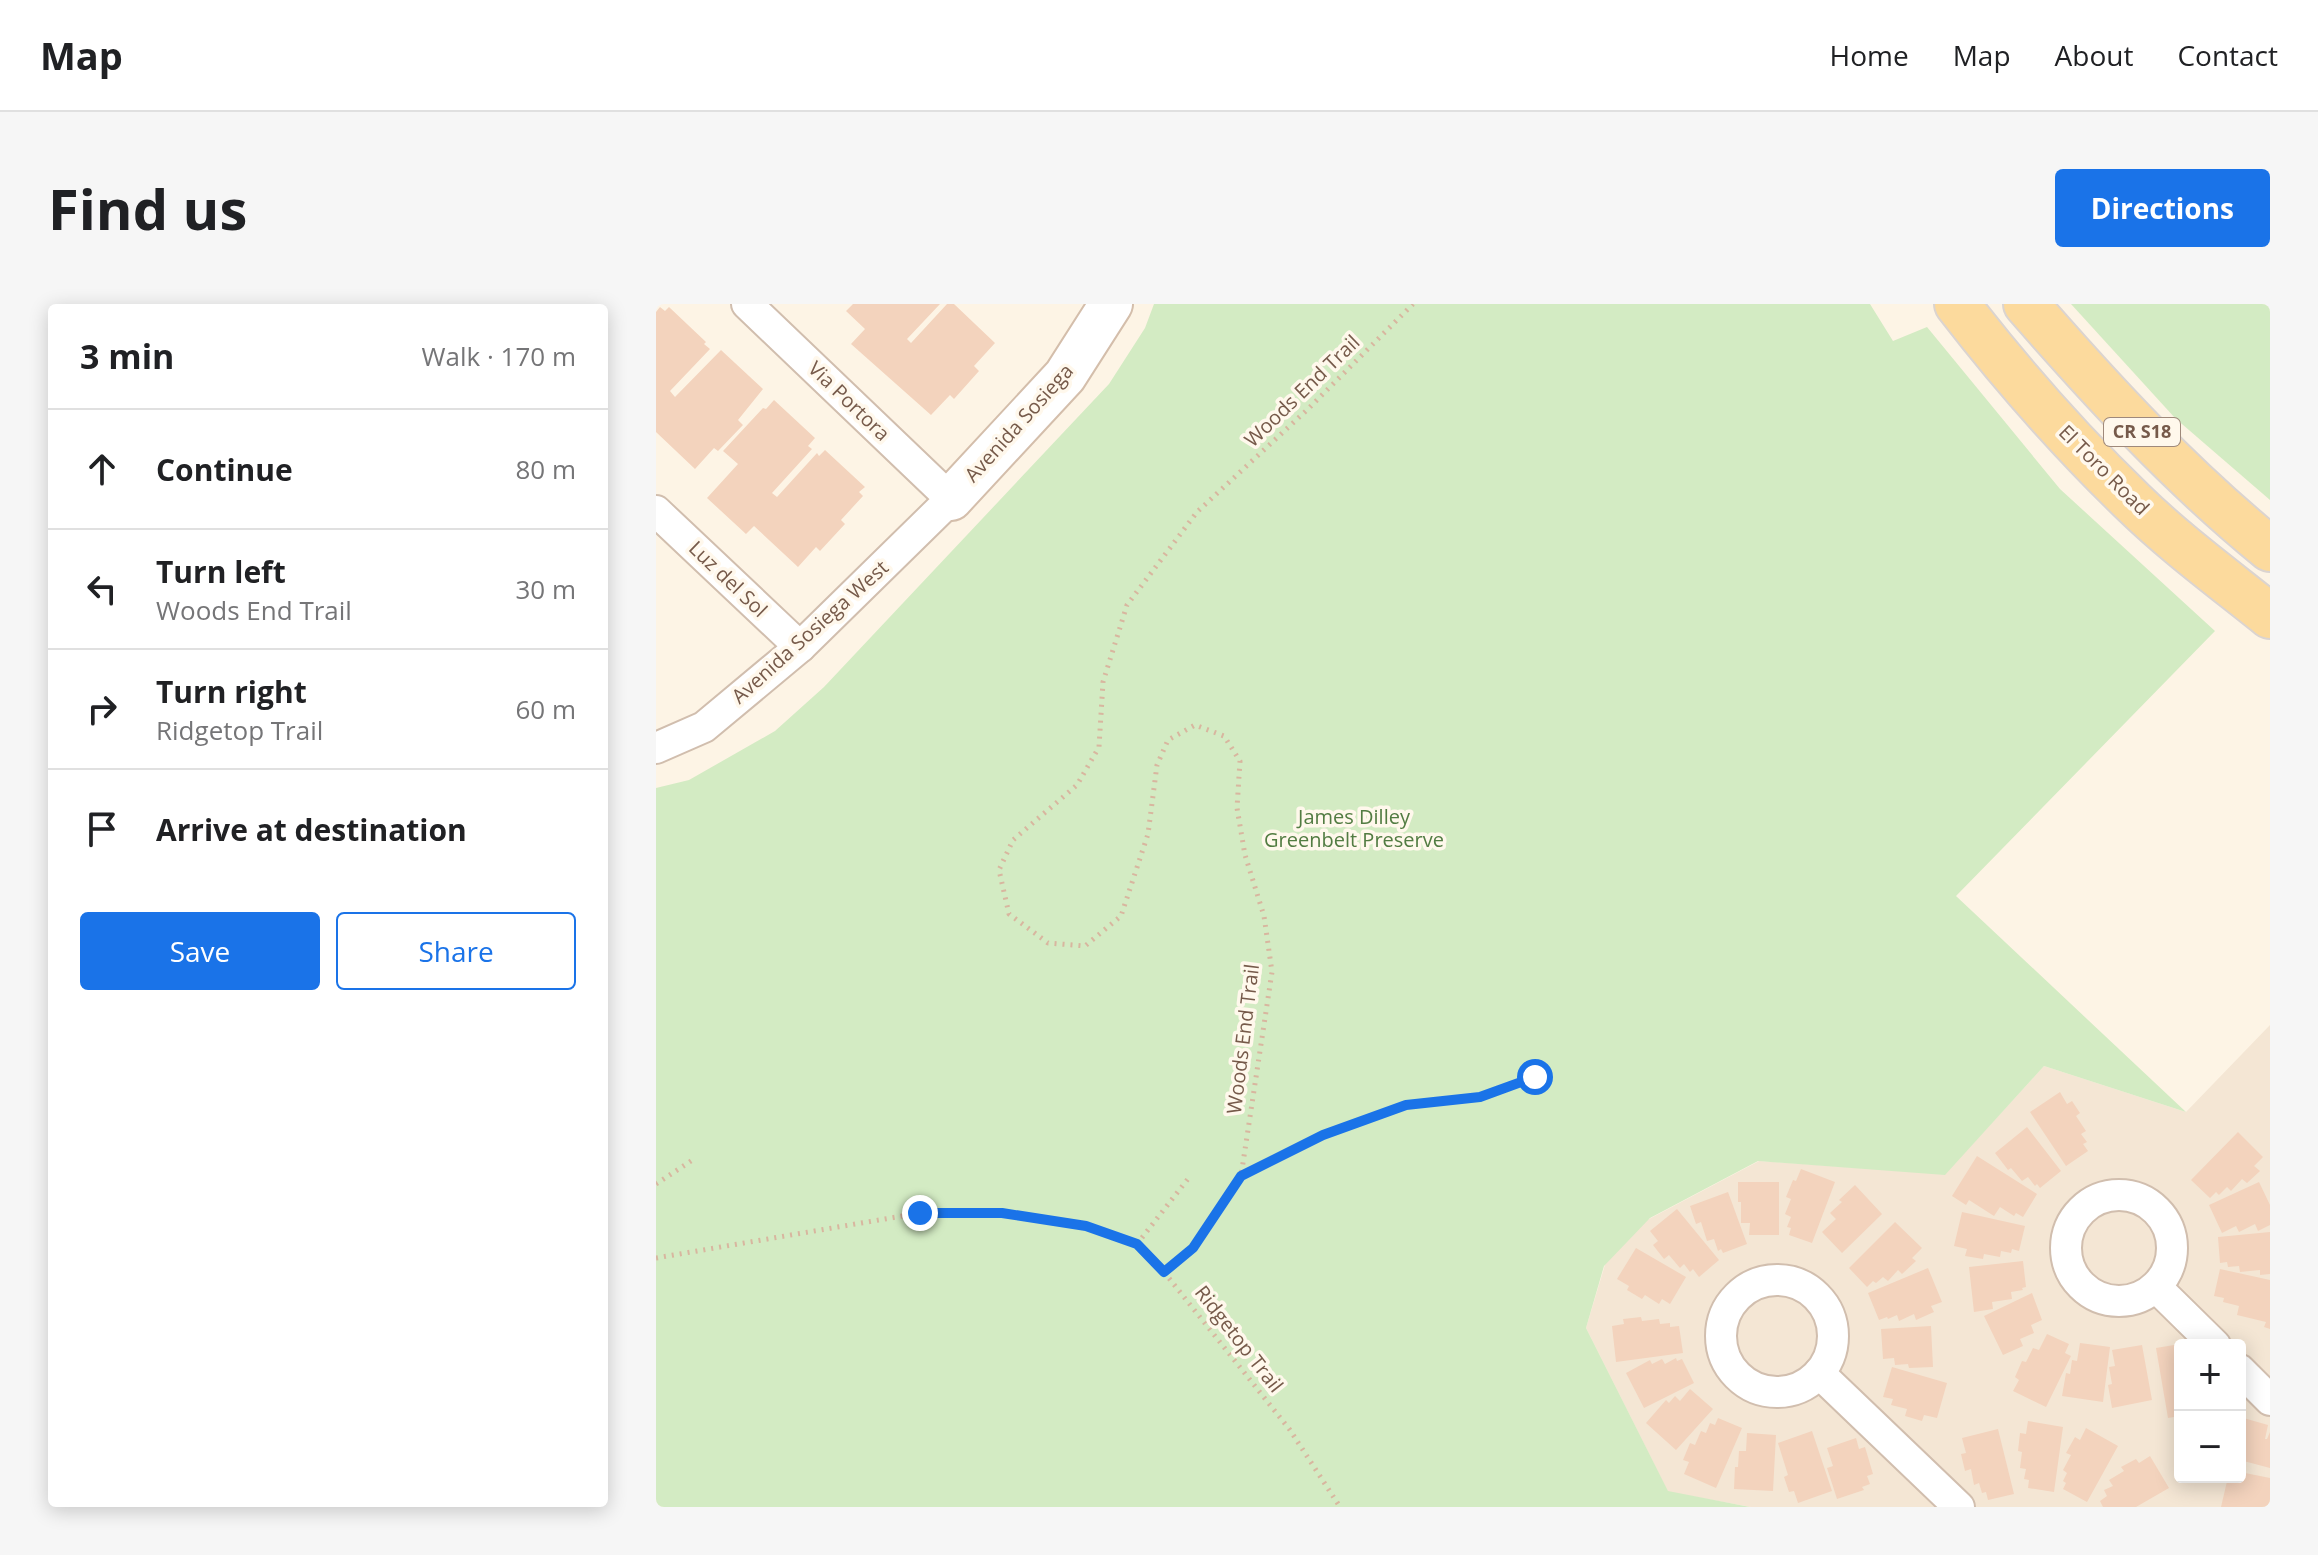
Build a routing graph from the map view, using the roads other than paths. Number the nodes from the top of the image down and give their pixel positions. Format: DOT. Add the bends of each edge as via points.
graph roads {
  1 [pos="747,304"];
  2 [pos="1111,304"];
  3 [pos="1957,304"];
  4 [pos="2026,304"];
  5 [pos="951,499"];
  6 [pos="656,511"];
  7 [pos="2270,549"];
  8 [pos="2270,616"];
  9 [pos="800,647"];
  10 [pos="656,748"];
  11 [pos="2156,1287"];
  12 [pos="2209,1339"];
  13 [pos="1819,1373"];
  14 [pos="2246,1376"];
  15 [pos="2270,1400"];
  16 [pos="1959,1507"];
  1 -- 5 [label="street, Via Portora"];
  2 -- 5 [label="street, Avenida Sosiega" via="1065,376"];
  3 -- 8 [label="main road, El Toro Road / CR S18" via="2051,417 2134,503"];
  4 -- 7 [label="main road, CR S18" via="2173,464"];
  5 -- 9 [label="street, Avenida Sosiega West"];
  6 -- 9 [label="street, Luz del Sol"];
  9 -- 10 [label="street, Avenida Sosiega West" via="704,727"];
  11 -- 12 [label="street"];
  13 -- 16 [label="street"];
  14 -- 15 [label="street"];
}
